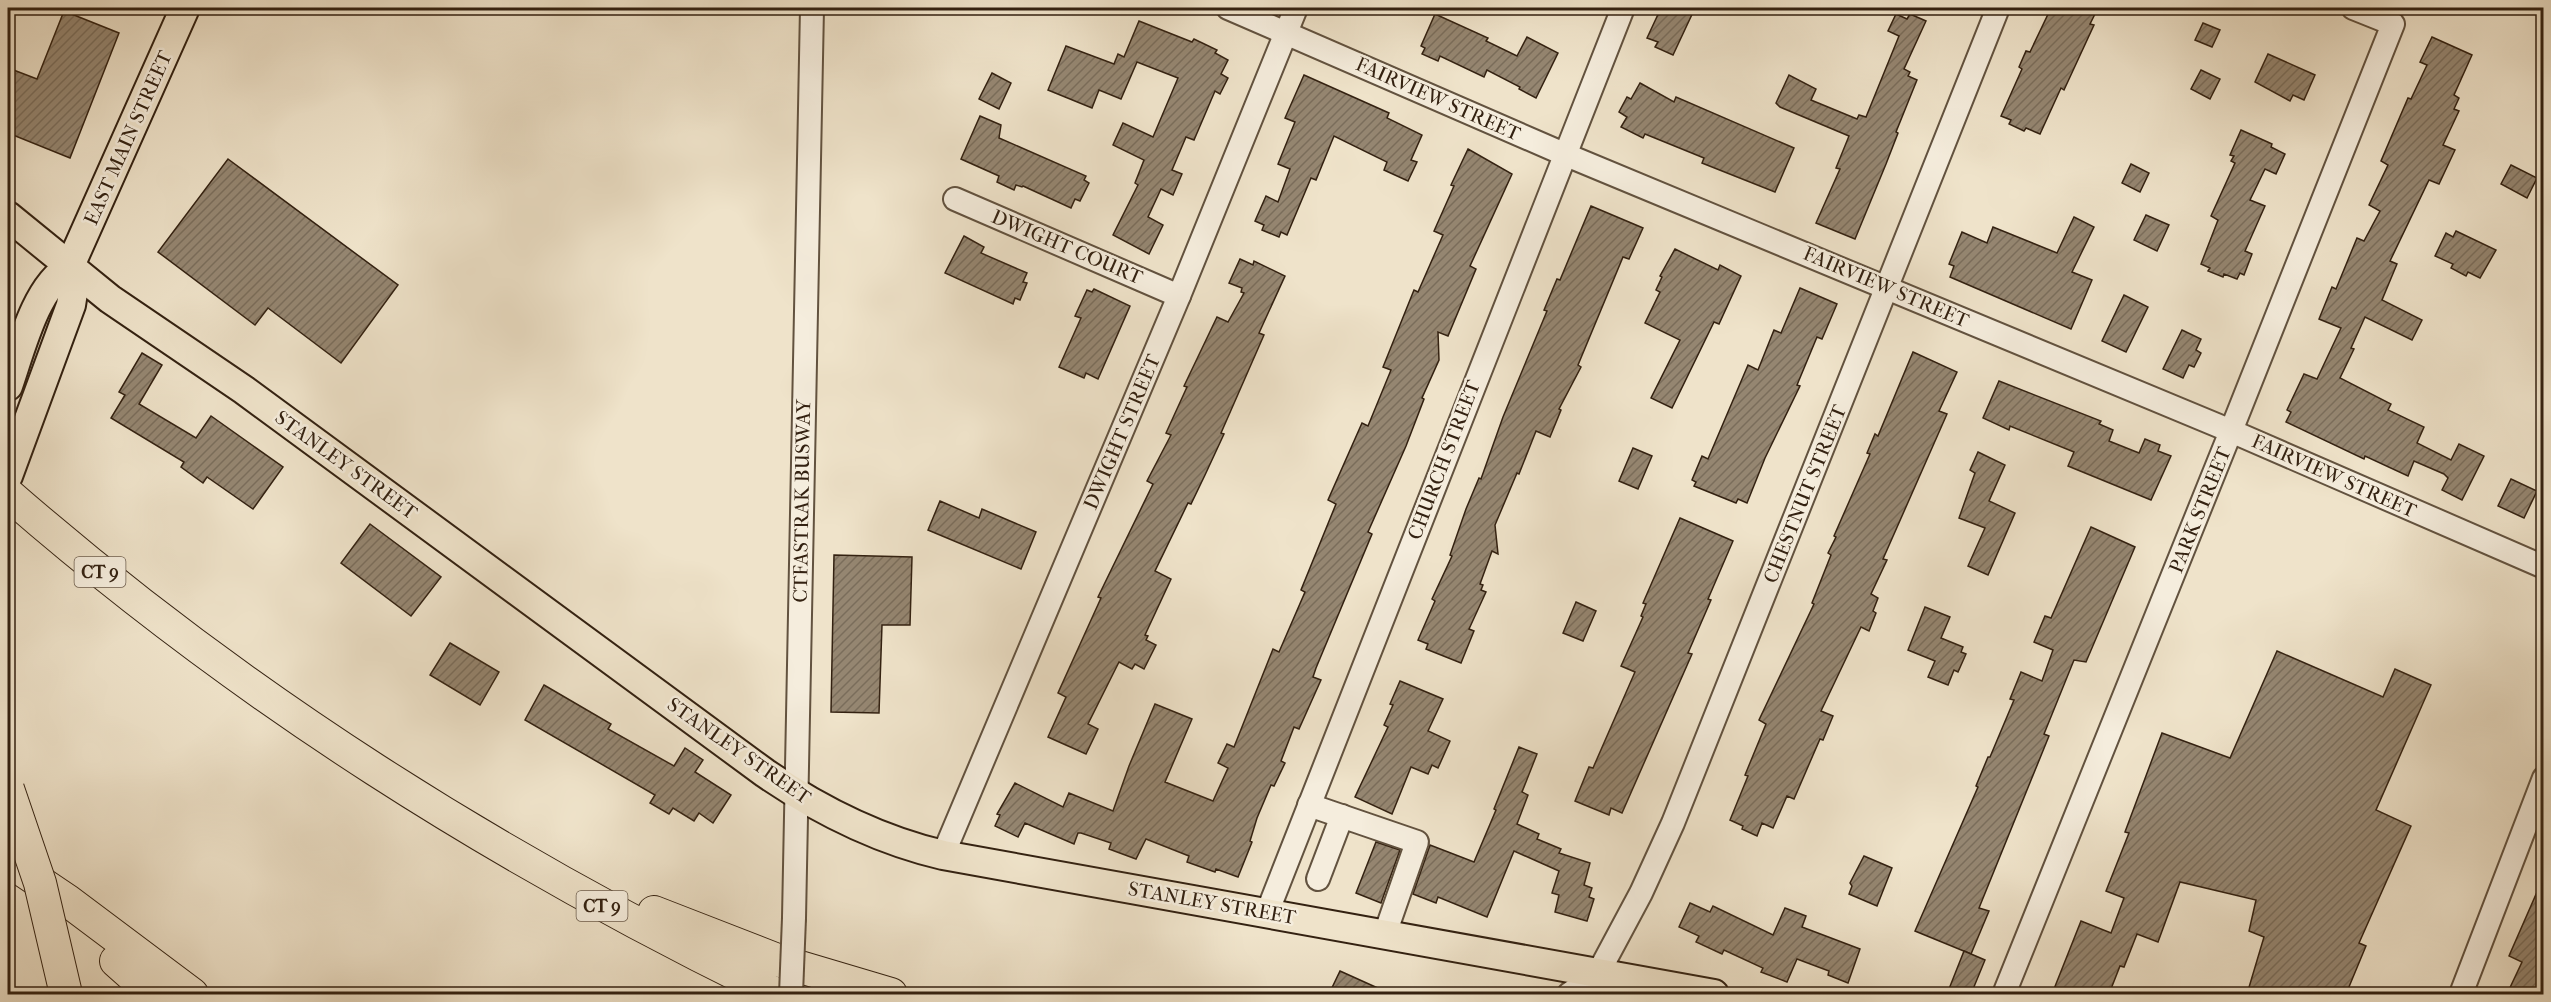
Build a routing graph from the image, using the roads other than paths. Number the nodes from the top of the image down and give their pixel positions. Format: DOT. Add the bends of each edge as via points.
graph roads {
  1 [pos="185,8"];
  2 [pos="812,8"];
  3 [pos="1228,8"];
  4 [pos="1296,8"];
  5 [pos="1623,8"];
  6 [pos="1998,8"];
  7 [pos="2353,8"];
  8 [pos="1286,33"];
  9 [pos="1564,154"];
  10 [pos="955,199"];
  11 [pos="8,216"];
  12 [pos="69,268"];
  13 [pos="1888,288"];
  14 [pos="1179,296"];
  15 [pos="8,386"];
  16 [pos="2231,431"];
  17 [pos="8,476"];
  18 [pos="8,494"];
  19 [pos="2544,567"];
  20 [pos="2544,778"];
  21 [pos="8,789"];
  22 [pos="796,794"];
  23 [pos="1309,805"];
  24 [pos="433,808"];
  25 [pos="1342,816"];
  26 [pos="943,855"];
  27 [pos="14,863"];
  28 [pos="1318,879"];
  29 [pos="1267,913"];
  30 [pos="1385,934"];
  31 [pos="1599,984"];
  32 [pos="66,994"];
  33 [pos="153,994"];
  34 [pos="192,994"];
  35 [pos="776,994"];
  36 [pos="791,994"];
  37 [pos="891,994"];
  38 [pos="1569,994"];
  39 [pos="1714,994"];
  40 [pos="2004,994"];
  41 [pos="2461,994"];
  1 -- 12 [label="main road, EAST MAIN STREET"];
  2 -- 22 [label="street, CTFASTRAK BUSWAY"];
  3 -- 8 [label="street, FAIRVIEW STREET"];
  4 -- 8 [label="street, DWIGHT STREET"];
  5 -- 9 [label="street, CHURCH STREET"];
  6 -- 13 [label="street, CHESTNUT STREET"];
  7 -- 16 [label="street, PARK STREET" via="2393,24"];
  8 -- 9 [label="street, FAIRVIEW STREET"];
  8 -- 14 [label="street, DWIGHT STREET"];
  9 -- 13 [label="street, FAIRVIEW STREET"];
  9 -- 23 [label="street, CHURCH STREET"];
  10 -- 14 [label="street, DWIGHT COURT"];
  11 -- 12 [label="main road, STANLEY STREET"];
  12 -- 15 [label="main road, EAST MAIN STREET" via="58,274 44,293"];
  12 -- 17 [label="main road" via="74,286 71,304"];
  12 -- 22 [label="main road, STANLEY STREET" via="244,390"];
  13 -- 16 [label="street, FAIRVIEW STREET"];
  13 -- 31 [label="street, CHESTNUT STREET" via="1667,838"];
  14 -- 26 [label="street, DWIGHT STREET"];
  16 -- 19 [label="street, FAIRVIEW STREET"];
  16 -- 40 [label="street, PARK STREET"];
  18 -- 24 [label="highway, CT 9" via="195,646 306,726"];
  20 -- 41 [label="street"];
  21 -- 32 [label="highway, bridge" via="40,882"];
  22 -- 26 [label="main road, STANLEY STREET" via="869,831"];
  22 -- 36 [label="street, CTFASTRAK BUSWAY, bridge"];
  23 -- 25 [label="street"];
  23 -- 29 [label="street, CHURCH STREET"];
  24 -- 35 [label="highway, CT 9" via="559,882"];
  24 -- 37 [label="highway" via="687,926 780,961"];
  25 -- 28 [label="street"];
  25 -- 30 [label="street" via="1417,842"];
  26 -- 29 [label="main road, STANLEY STREET"];
  27 -- 33 [label="highway"];
  27 -- 34 [label="highway"];
  29 -- 30 [label="main road, STANLEY STREET"];
  30 -- 31 [label="main road, STANLEY STREET"];
  31 -- 38 [label="street, CHESTNUT STREET"];
  31 -- 39 [label="main road, STANLEY STREET"];
}
